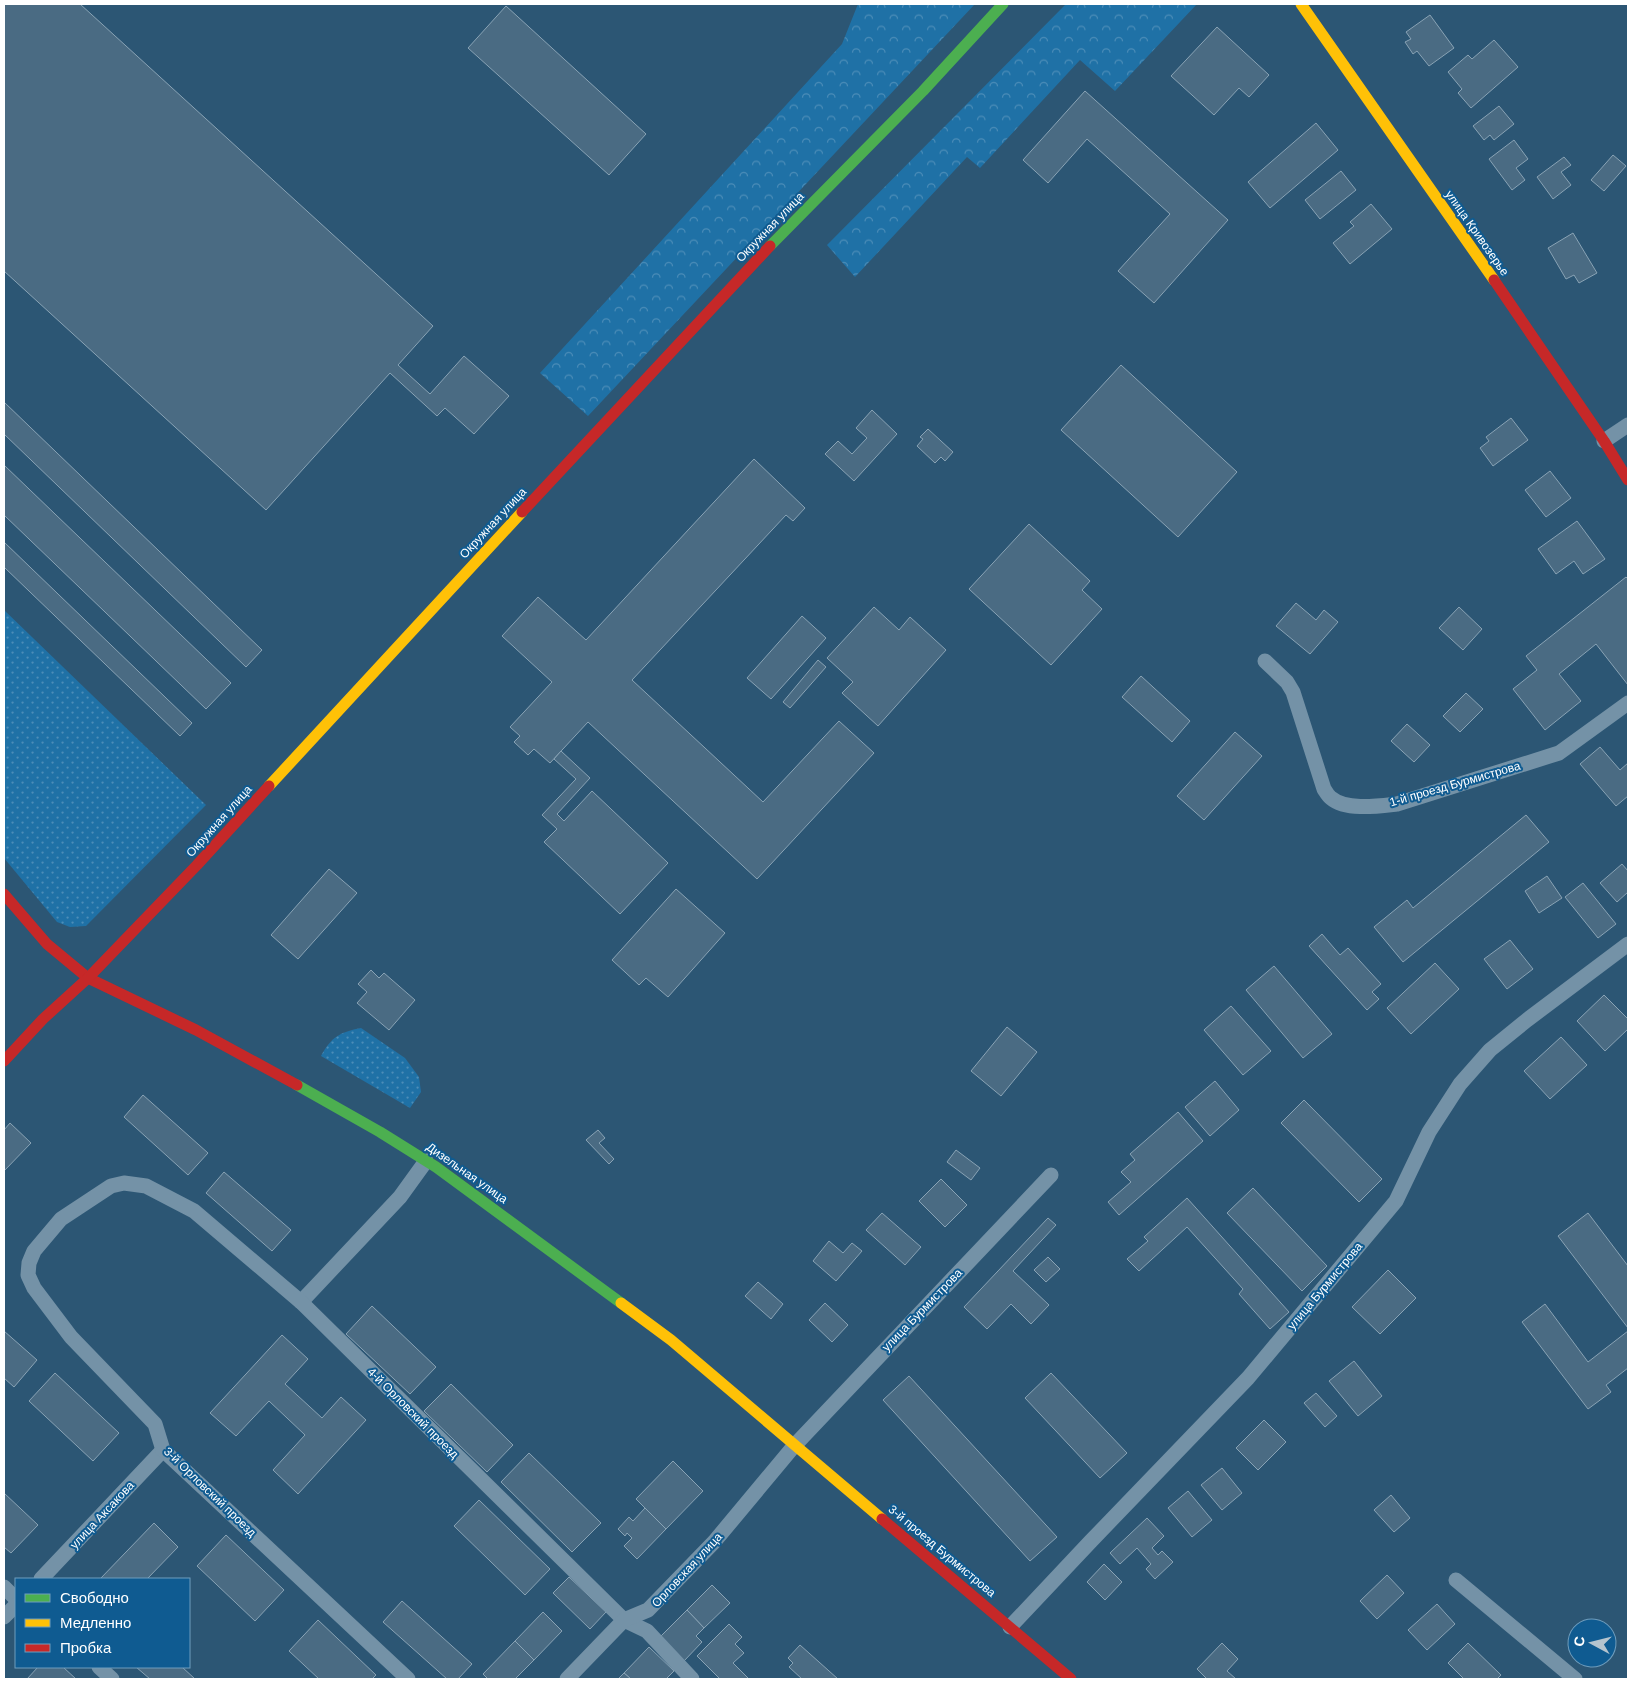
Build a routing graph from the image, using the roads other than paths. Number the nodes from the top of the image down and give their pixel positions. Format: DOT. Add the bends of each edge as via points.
graph roads {
  1 [pos="1003,4"];
  2 [pos="1301,4"];
  3 [pos="1628,426"];
  4 [pos="1604,441"];
  5 [pos="1628,480"];
  6 [pos="1265,661"];
  7 [pos="1628,703"];
  8 [pos="4,894"];
  9 [pos="1628,944"];
  10 [pos="88,978"];
  11 [pos="4,1060"];
  12 [pos="426,1160"];
  13 [pos="1051,1175"];
  14 [pos="111,1186"];
  15 [pos="301,1302"];
  16 [pos="794,1446"];
  17 [pos="164,1450"];
  18 [pos="42,1578"];
  19 [pos="1456,1580"];
  20 [pos="4,1587"];
  21 [pos="15,1598"];
  22 [pos="15,1606"];
  23 [pos="4,1617"];
  24 [pos="624,1620"];
  25 [pos="1010,1627"];
  26 [pos="100,1668"];
  27 [pos="112,1679"];
  28 [pos="408,1679"];
  29 [pos="567,1679"];
  30 [pos="692,1679"];
  31 [pos="1070,1679"];
  32 [pos="1575,1679"];
  1 -- 10 [label="main road, Окружная улица" via="923,91 769,246"];
  2 -- 4 [label="main road, улица Кривозерье"];
  3 -- 4 [label="street"];
  4 -- 5 [label="main road, улица Кривозерье"];
  6 -- 7 [label="street, 1-й проезд Бурмистрова" via="1294,692 1324,789 1331,798 1352,806 1397,804 1559,753"];
  8 -- 10 [label="main road, Дизельная улица" via="47,944"];
  9 -- 25 [label="street, улица Бурмистрова" via="1490,1050 1460,1084 1429,1132 1396,1201 1248,1378"];
  10 -- 11 [label="main road, Окружная улица"];
  10 -- 12 [label="main road, Дизельная улица" via="150,1006 264,1066"];
  12 -- 15 [label="street" via="400,1197"];
  12 -- 16 [label="main road, Дизельная улица" via="671,1340"];
  13 -- 16 [label="street, улица Бурмистрова"];
  14 -- 15 [label="street, 4-й Орловский проезд" via="124,1183 146,1186 194,1211"];
  14 -- 17 [label="street, 3-й Орловский проезд" via="61,1219 34,1251 28,1275 34,1288 72,1337 155,1424"];
  15 -- 24 [label="street, 4-й Орловский проезд"];
  16 -- 24 [label="street, Орловская улица" via="714,1542 655,1603 648,1610"];
  16 -- 25 [label="main road, 3-й проезд Бурмистрова"];
  17 -- 18 [label="street, улица Аксакова"];
  17 -- 28 [label="street, 3-й Орловский проезд"];
  19 -- 32 [label="street"];
  20 -- 21 [label="street"];
  22 -- 23 [label="street"];
  24 -- 29 [label="street, Орловская улица"];
  24 -- 30 [label="street, 4-й Орловский проезд" via="647,1631"];
  25 -- 31 [label="main road, 3-й проезд Бурмистрова"];
  26 -- 27 [label="street"];
}
